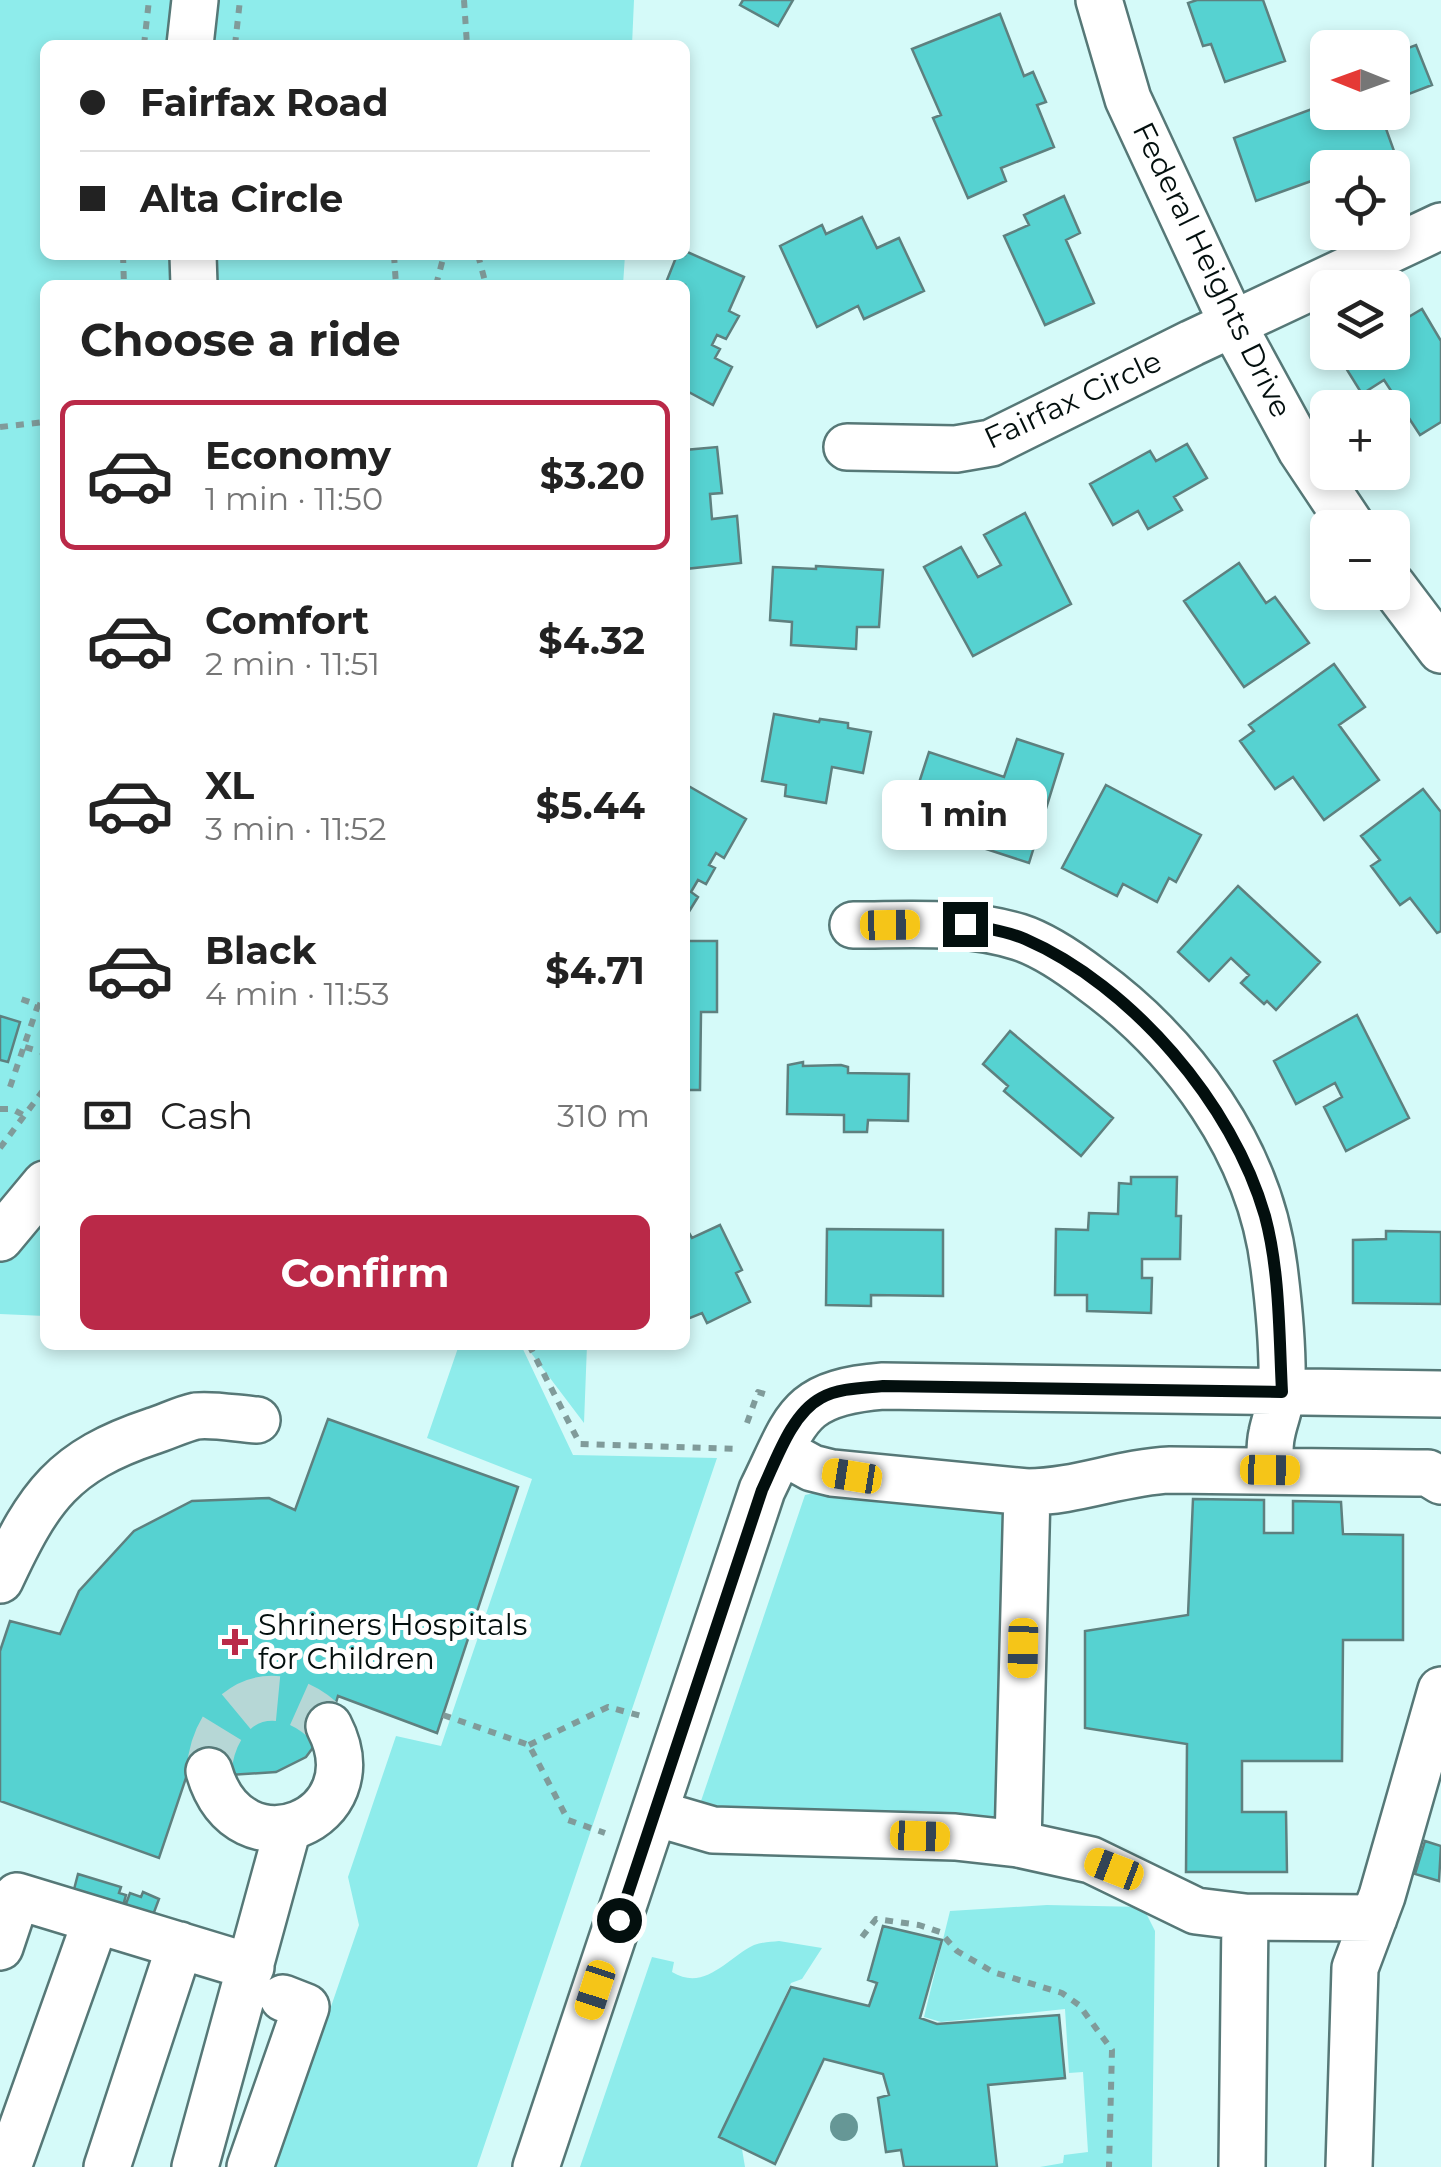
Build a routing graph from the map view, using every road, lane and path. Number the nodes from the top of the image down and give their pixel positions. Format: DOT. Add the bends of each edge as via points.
graph roads {
  1 [pos="149,0"];
  2 [pos="195,0"];
  3 [pos="240,0"];
  4 [pos="464,0"];
  5 [pos="1099,0"];
  6 [pos="145,40"];
  7 [pos="191,40"];
  8 [pos="236,40"];
  9 [pos="467,40"];
  10 [pos="1441,226"];
  11 [pos="1234,324"];
  12 [pos="40,423"];
  13 [pos="0,428"];
  14 [pos="847,448"];
  15 [pos="1341,510"];
  16 [pos="1410,609"];
  17 [pos="1441,650"];
  18 [pos="853,926"];
  19 [pos="18,998"];
  20 [pos="40,1005"];
  21 [pos="40,1011"];
  22 [pos="24,1047"];
  23 [pos="40,1052"];
  24 [pos="10,1088"];
  25 [pos="40,1095"];
  26 [pos="0,1109"];
  27 [pos="25,1116"];
  28 [pos="0,1148"];
  29 [pos="40,1190"];
  30 [pos="0,1238"];
  31 [pos="531,1350"];
  32 [pos="758,1392"];
  33 [pos="1282,1392"];
  34 [pos="1441,1394"];
  35 [pos="788,1401"];
  36 [pos="258,1420"];
  37 [pos="759,1450"];
  38 [pos="1270,1470"];
  39 [pos="1441,1481"];
  40 [pos="1027,1492"];
  41 [pos="0,1580"];
  42 [pos="1441,1690"];
  43 [pos="443,1715"];
  44 [pos="644,1717"];
  45 [pos="330,1726"];
  46 [pos="529,1745"];
  47 [pos="210,1771"];
  48 [pos="655,1813"];
  49 [pos="288,1828"];
  50 [pos="605,1833"];
  51 [pos="1018,1844"];
  52 [pos="1245,1916"];
  53 [pos="1374,1918"];
  54 [pos="96,1920"];
  55 [pos="862,1937"];
  56 [pos="180,1945"];
  57 [pos="0,1947"];
  58 [pos="251,1968"];
  59 [pos="284,1998"];
  60 [pos="8,2167"];
  61 [pos="107,2167"];
  62 [pos="195,2167"];
  63 [pos="250,2167"];
  64 [pos="536,2167"];
  65 [pos="1109,2167"];
  66 [pos="1242,2167"];
  67 [pos="1349,2167"];
  1 -- 6 [label="path"];
  2 -- 7 [label="street"];
  3 -- 8 [label="path"];
  4 -- 9 [label="path"];
  5 -- 11 [label="street, Federal Heights Drive" via="1128,100"];
  10 -- 11 [label="street, Fairfax Circle"];
  11 -- 14 [label="street, Fairfax Circle" via="991,443"];
  11 -- 15 [label="street, Federal Heights Drive"];
  12 -- 13 [label="path"];
  16 -- 17 [label="street"];
  18 -- 33 [label="street" via="965,924 1023,938 1126,1004 1163,1042 1228,1132 1264,1215"];
  19 -- 20 [label="path"];
  21 -- 22 [label="path"];
  22 -- 23 [label="path"];
  22 -- 24 [label="path"];
  25 -- 27 [label="path"];
  26 -- 27 [label="path"];
  27 -- 28 [label="path"];
  29 -- 30 [label="street"];
  31 -- 37 [label="path" via="577,1441"];
  32 -- 35 [label="path"];
  33 -- 34 [label="street"];
  33 -- 35 [label="street" via="883,1386"];
  33 -- 38 [label="street" via="1270,1437"];
  35 -- 37 [label="street"];
  36 -- 41 [label="street" via="197,1416 86,1459 36,1510"];
  37 -- 40 [label="street" via="832,1473"];
  37 -- 48 [label="street" via="762,1490"];
  38 -- 39 [label="street" via="1416,1472"];
  38 -- 40 [label="street" via="1148,1471 1084,1488"];
  40 -- 51 [label="street"];
  42 -- 53 [label="street"];
  43 -- 46 [label="path"];
  44 -- 46 [label="path" via="608,1707"];
  45 -- 49 [label="street" via="341,1767 336,1788 325,1807"];
  46 -- 50 [label="path" via="568,1820"];
  47 -- 49 [label="street" via="228,1810 266,1829"];
  48 -- 51 [label="street" via="713,1830"];
  48 -- 64 [label="street"];
  49 -- 58 [label="street"];
  51 -- 52 [label="street" via="1091,1860 1196,1911"];
  52 -- 53 [label="street"];
  52 -- 66 [label="street"];
  53 -- 67 [label="street" via="1354,1968"];
  54 -- 56 [label="street"];
  54 -- 57 [label="street" via="17,1896"];
  54 -- 60 [label="street"];
  55 -- 65 [label="path" via="876,1919 919,1925 940,1932 957,1951 994,1972 1052,1989 1079,2005 1112,2050"];
  56 -- 58 [label="street"];
  56 -- 61 [label="street"];
  58 -- 62 [label="street"];
  59 -- 63 [label="street" via="306,2007"];
}
